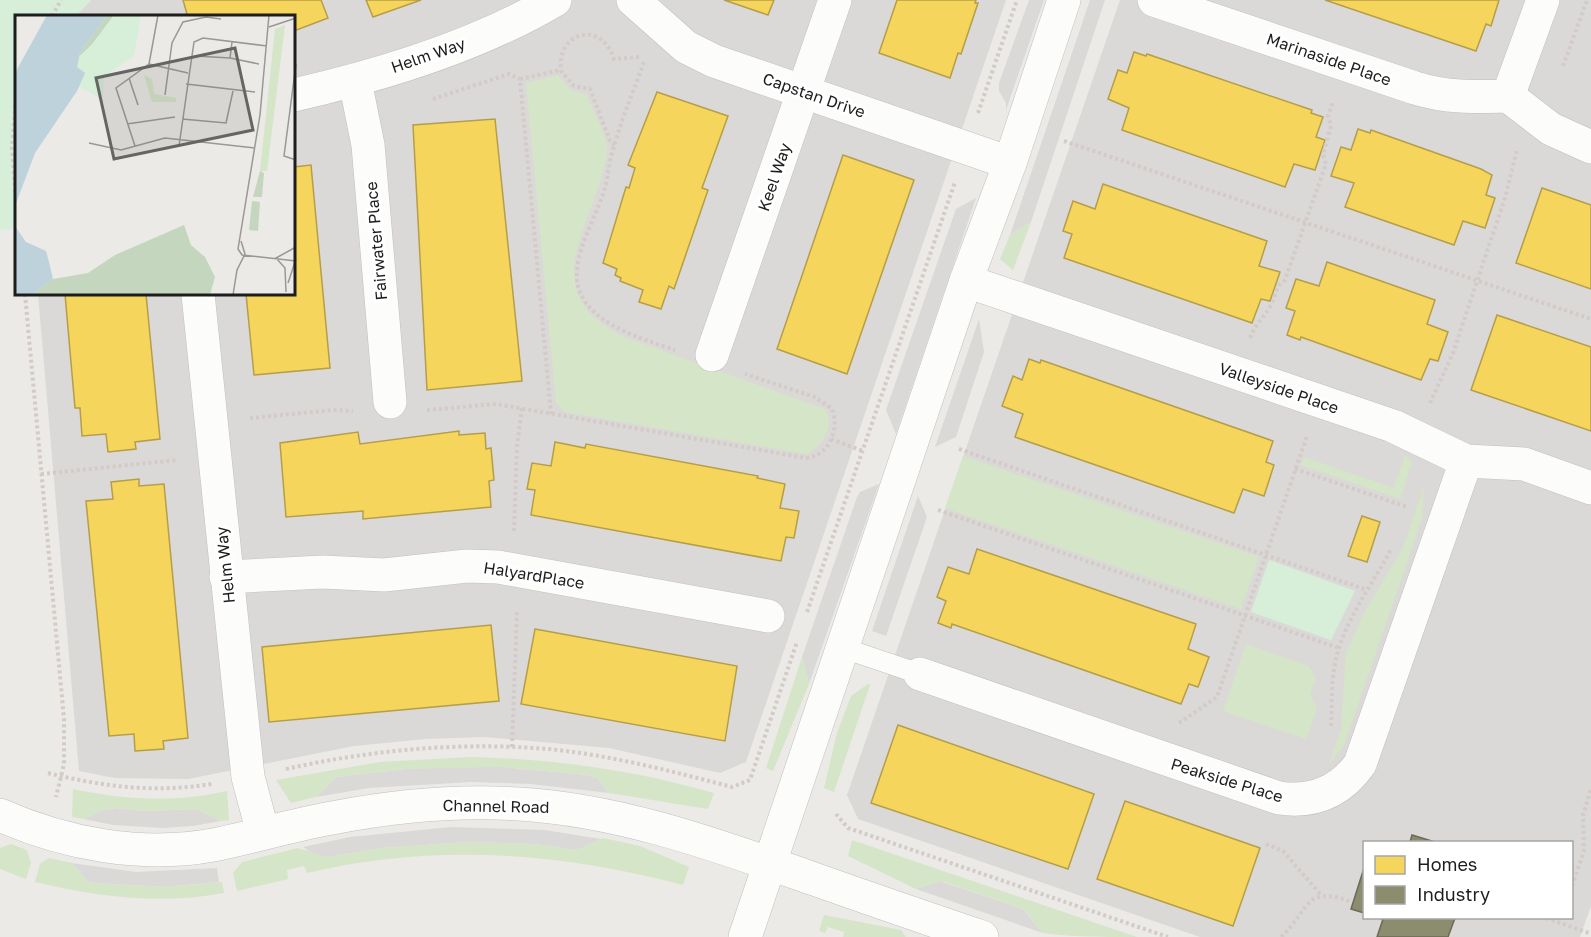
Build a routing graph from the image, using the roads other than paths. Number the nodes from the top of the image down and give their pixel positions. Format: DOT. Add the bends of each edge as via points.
graph roads {
  1 [pos="555,0"];
  2 [pos="633,0"];
  3 [pos="835,0"];
  4 [pos="1064,0"];
  5 [pos="1154,0"];
  6 [pos="1542,0"];
  7 [pos="355,81"];
  8 [pos="804,92"];
  9 [pos="296,95"];
  10 [pos="1508,96"];
  11 [pos="1591,147"];
  12 [pos="1010,163"];
  13 [pos="966,281"];
  14 [pos="198,296"];
  15 [pos="712,355"];
  16 [pos="403,407"];
  17 [pos="1466,461"];
  18 [pos="1591,488"];
  19 [pos="226,577"];
  20 [pos="768,616"];
  21 [pos="843,648"];
  22 [pos="920,674"];
  23 [pos="0,815"];
  24 [pos="263,833"];
  25 [pos="770,864"];
  26 [pos="745,937"];
  27 [pos="982,937"];
  1 -- 7 [label="street, Helm Way" via="510,26"];
  2 -- 8 [label="street, Capstan Drive" via="686,47 714,61"];
  3 -- 8 [label="street, Keel Way"];
  4 -- 12 [label="street"];
  5 -- 10 [label="street, Marinaside Place" via="1443,96"];
  6 -- 10 [label="street"];
  7 -- 9 [label="street, Helm Way"];
  7 -- 16 [label="street, Fairwater Place" via="368,145"];
  8 -- 12 [label="street, Capstan Drive"];
  8 -- 15 [label="street, Keel Way"];
  10 -- 11 [label="street" via="1551,129"];
  12 -- 13 [label="street"];
  13 -- 17 [label="street, Valleyside Place" via="1393,426"];
  13 -- 21 [label="street"];
  14 -- 19 [label="street, Helm Way"];
  17 -- 18 [label="street, Valleyside Place" via="1524,464"];
  17 -- 22 [label="street, Peakside Place" via="1360,764 1350,777 1318,797 1298,801 1279,798"];
  19 -- 20 [label="street, HalyardPlace" via="323,572 384,575 467,566 498,567"];
  19 -- 24 [label="street, Helm Way" via="248,777"];
  21 -- 22 [label="lane"];
  21 -- 25 [label="street"];
  23 -- 24 [label="street, Channel Road" via="45,832 109,846 150,849 212,845"];
  24 -- 25 [label="street, Channel Road" via="402,806 518,804 565,808 618,819"];
  25 -- 26 [label="street"];
  25 -- 27 [label="street, Channel Road"];
}
